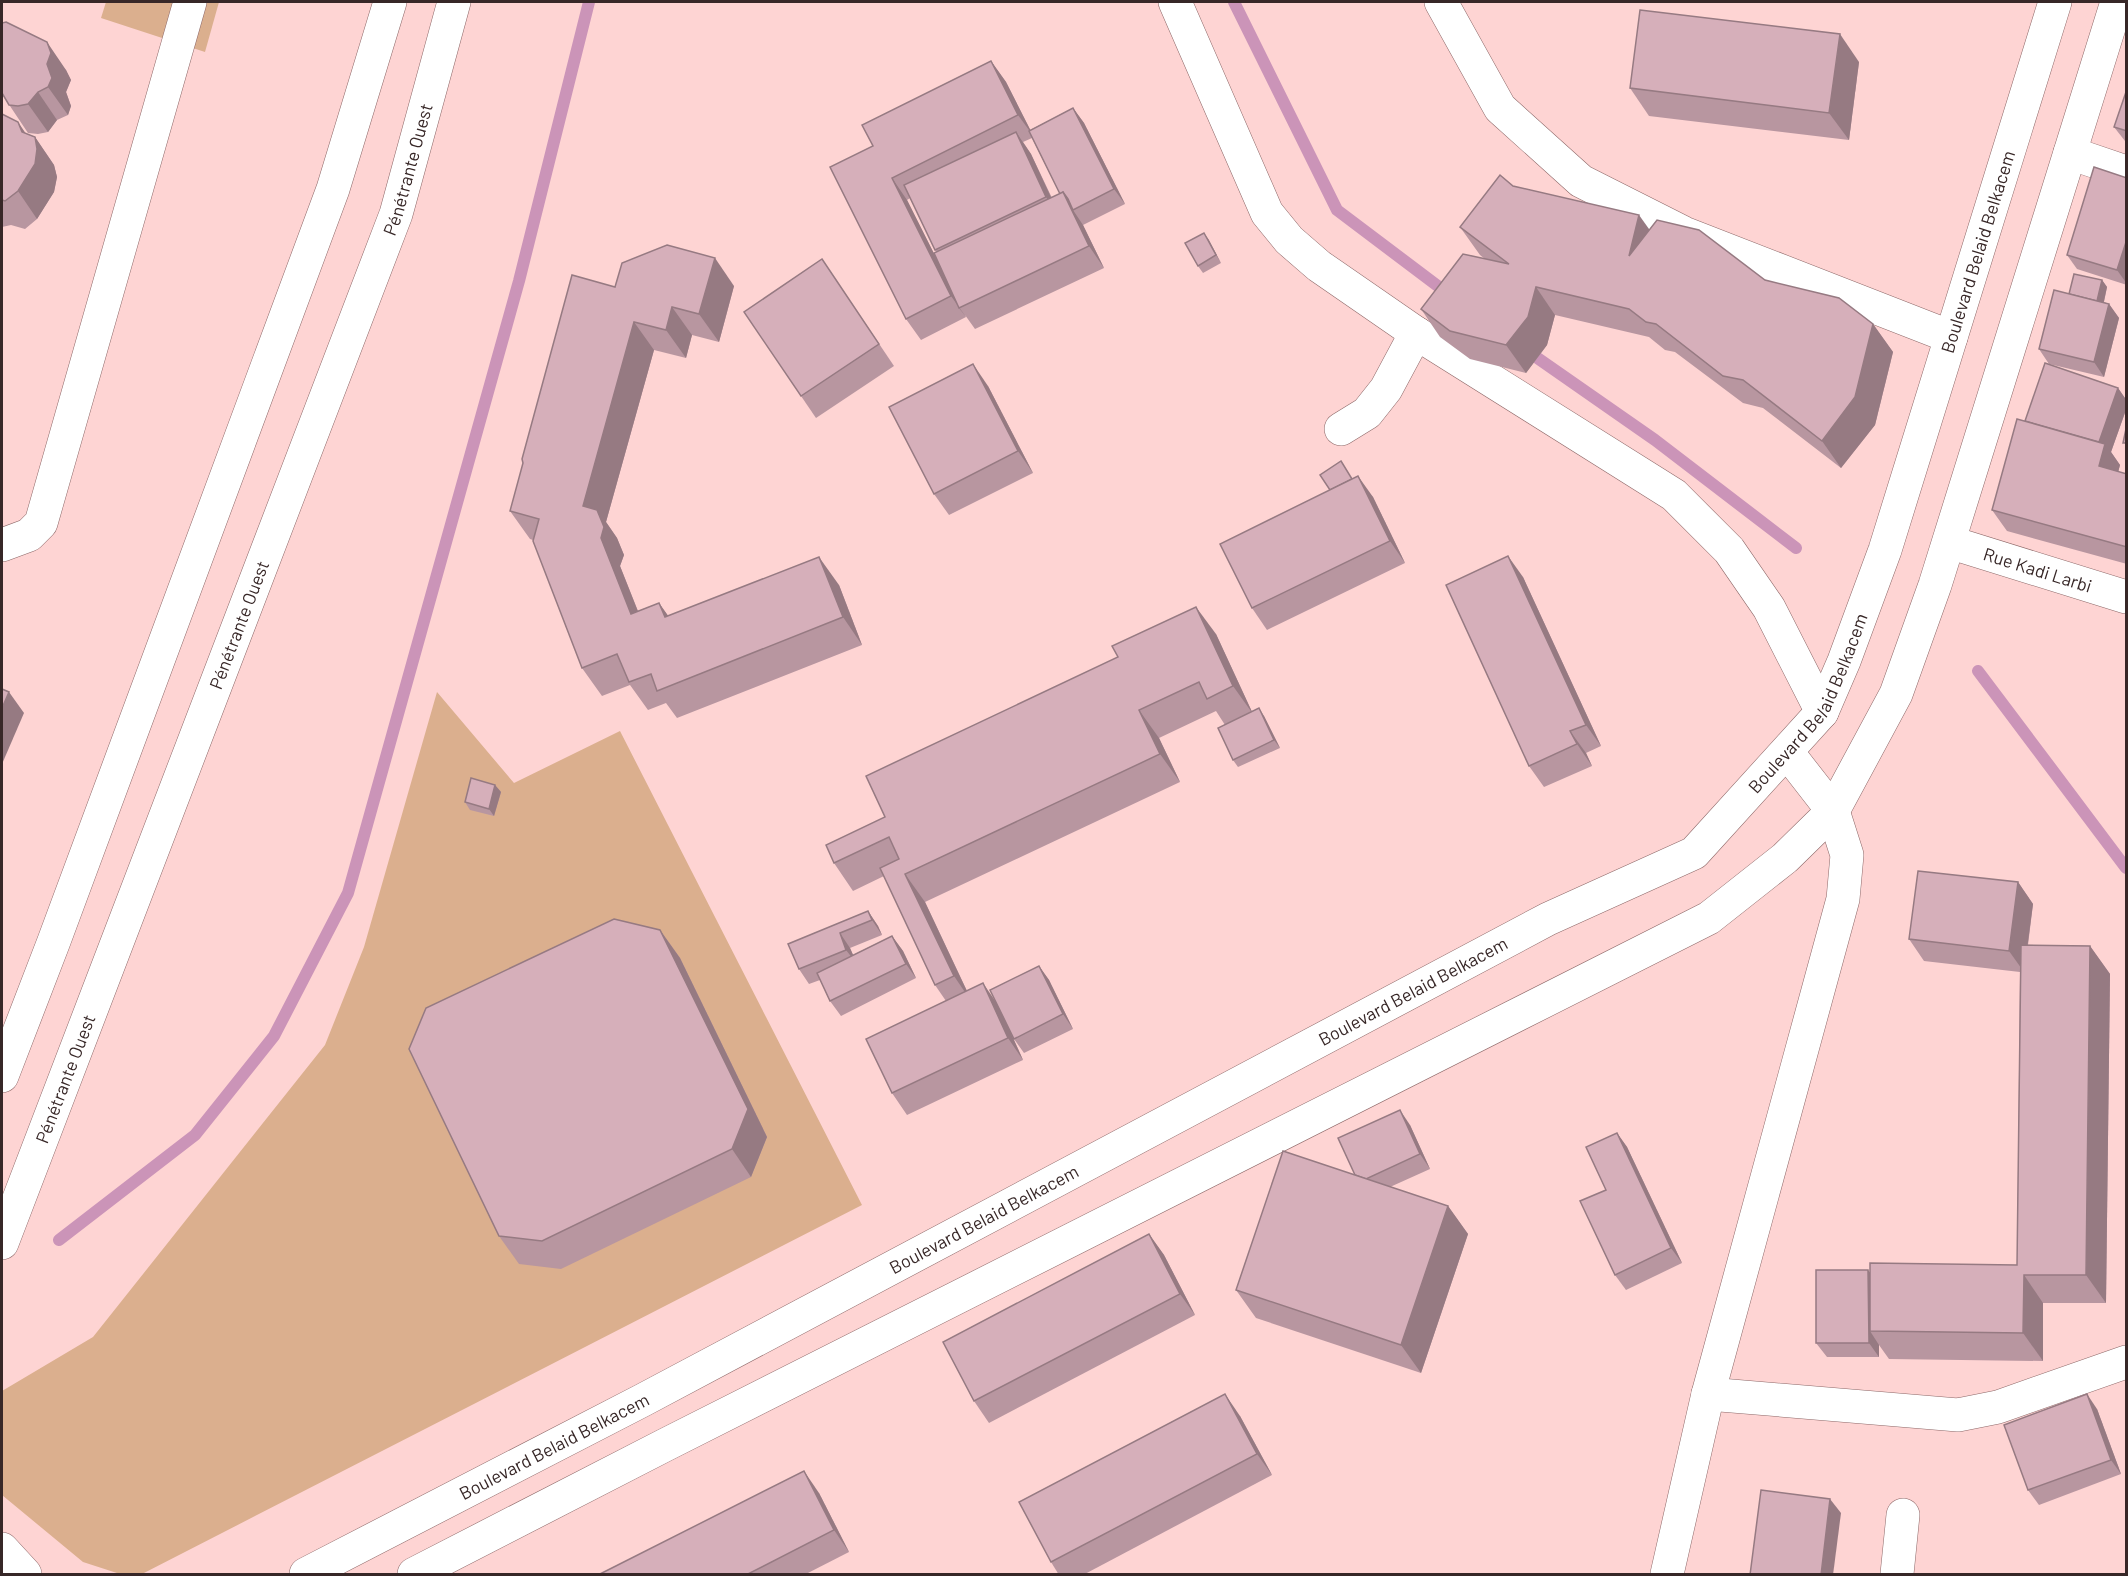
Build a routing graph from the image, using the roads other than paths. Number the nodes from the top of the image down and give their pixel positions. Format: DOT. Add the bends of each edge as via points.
graph roads {
  1 [pos="190,2"];
  2 [pos="390,2"];
  3 [pos="454,2"];
  4 [pos="1175,2"];
  5 [pos="1441,2"];
  6 [pos="2055,2"];
  7 [pos="2117,2"];
  8 [pos="2070,153"];
  9 [pos="2127,172"];
  10 [pos="1416,333"];
  11 [pos="1951,337"];
  12 [pos="1341,429"];
  13 [pos="1949,542"];
  14 [pos="2,545"];
  15 [pos="2127,597"];
  16 [pos="1822,712"];
  17 [pos="1787,752"];
  18 [pos="1833,811"];
  19 [pos="2,1076"];
  20 [pos="2,1243"];
  21 [pos="2127,1362"];
  22 [pos="1708,1394"];
  23 [pos="1903,1515"];
  24 [pos="2,1549"];
  25 [pos="25,1575"];
  26 [pos="306,1575"];
  27 [pos="414,1575"];
  28 [pos="1668,1575"];
  29 [pos="1897,1575"];
  1 -- 14 [label="main road" via="41,523 29,535"];
  2 -- 19 [label="main road" via="333,189"];
  3 -- 20 [label="main road, Pénétrante Ouest" via="396,214"];
  4 -- 10 [label="main road" via="1267,213 1288,240 1319,266"];
  5 -- 11 [label="main road" via="1500,108 1581,181 1684,233"];
  6 -- 11 [label="main road, Boulevard Belaid Belkacem"];
  7 -- 8 [label="main road"];
  8 -- 9 [label="main road"];
  8 -- 13 [label="main road"];
  10 -- 12 [label="main road" via="1386,389 1367,413"];
  10 -- 16 [label="main road" via="1674,495 1729,550 1768,608"];
  11 -- 16 [label="main road, Boulevard Belaid Belkacem" via="1885,550"];
  13 -- 15 [label="main road, Rue Kadi Larbi"];
  13 -- 18 [label="main road" via="1896,694"];
  16 -- 17 [label="main road, Boulevard Belaid Belkacem"];
  17 -- 18 [label="main road"];
  17 -- 26 [label="main road, Boulevard Belaid Belkacem" via="1694,853 1548,918"];
  18 -- 22 [label="main road" via="1847,855 1843,899"];
  18 -- 27 [label="main road" via="1785,858 1709,918"];
  21 -- 22 [label="main road" via="2010,1403 1958,1415"];
  22 -- 28 [label="main road"];
  23 -- 29 [label="main road"];
  24 -- 25 [label="main road"];
}
